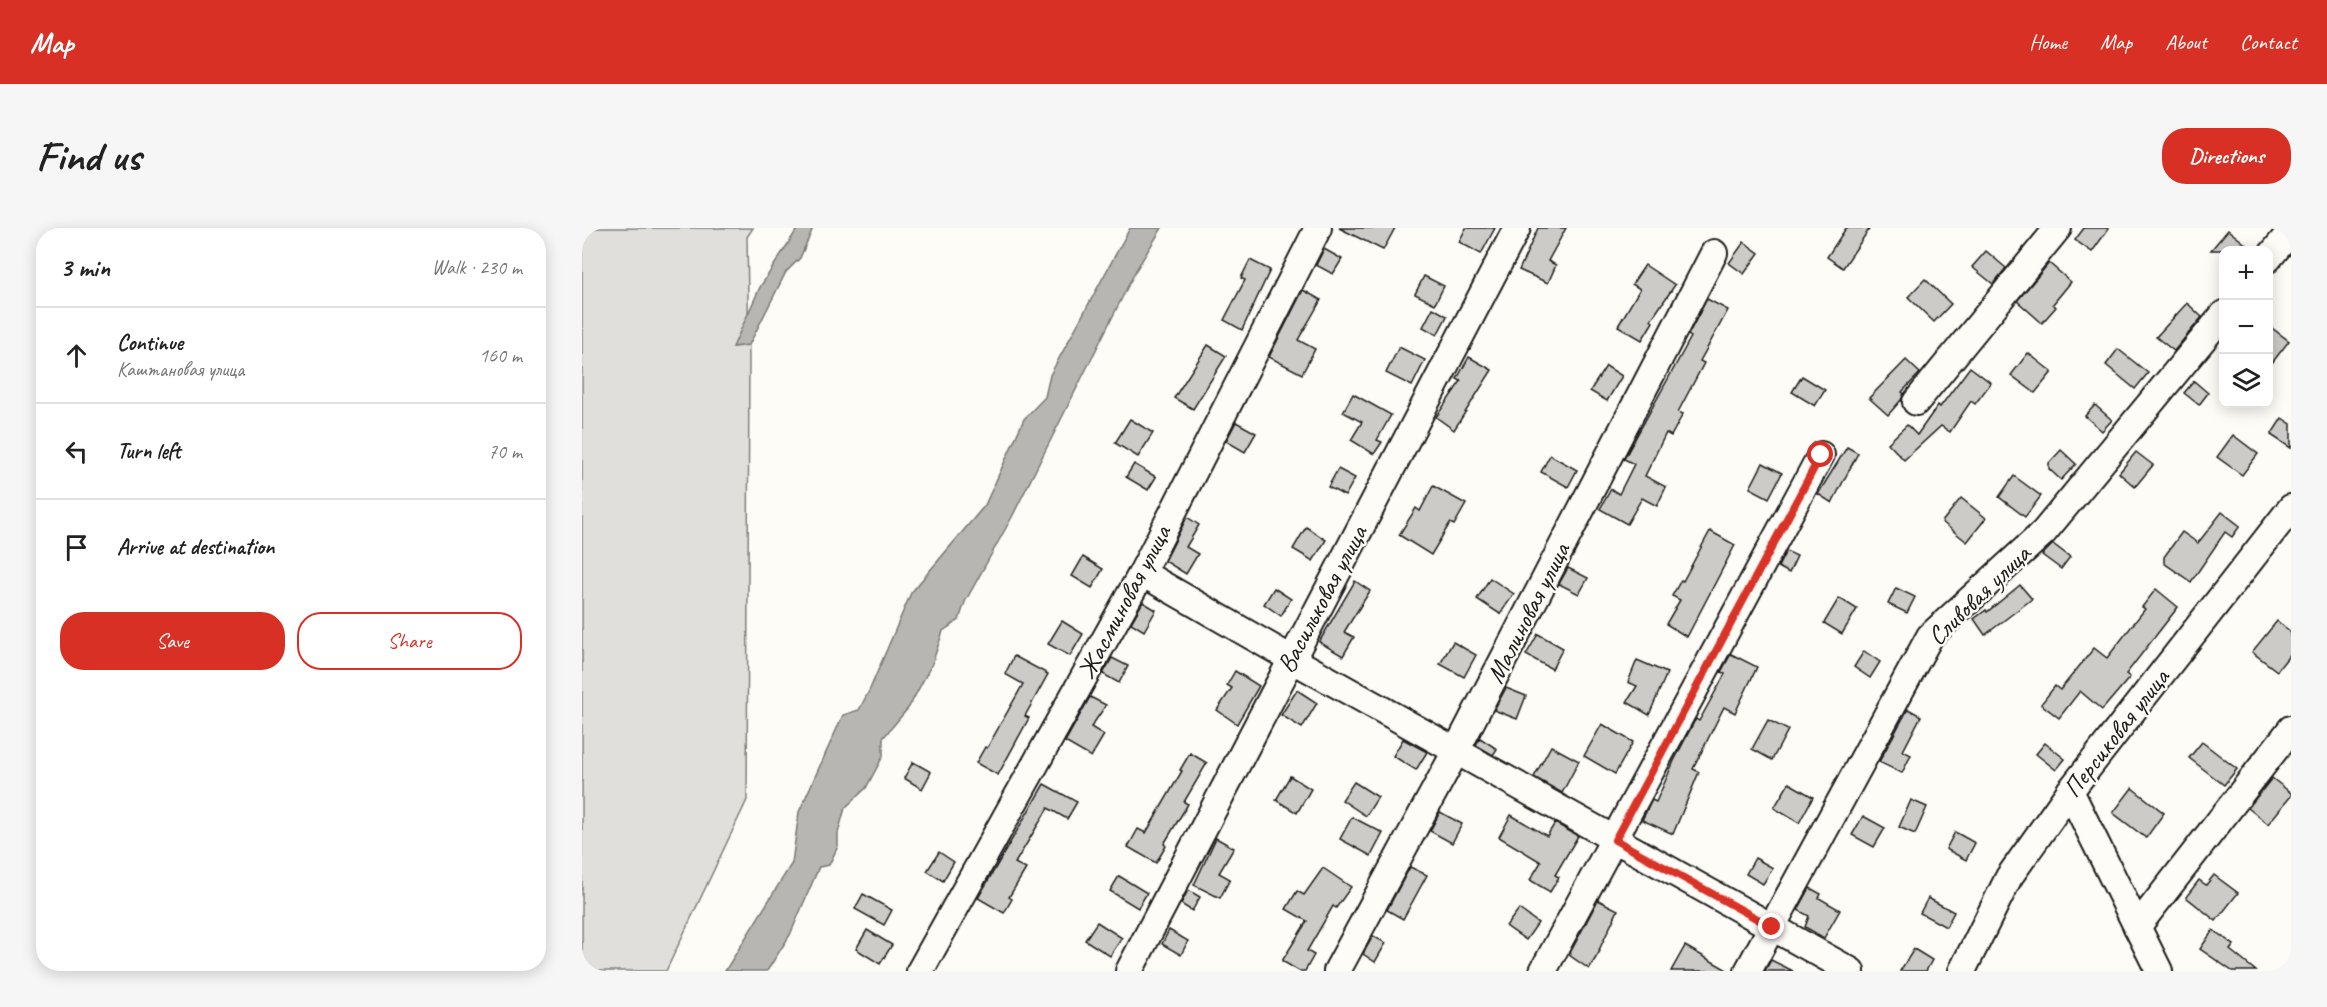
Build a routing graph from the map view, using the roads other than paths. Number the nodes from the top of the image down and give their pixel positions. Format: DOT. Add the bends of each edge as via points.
graph roads {
  1 [pos="1318,228"];
  2 [pos="1517,228"];
  3 [pos="2058,228"];
  4 [pos="2291,231"];
  5 [pos="1714,253"];
  6 [pos="2273,253"];
  7 [pos="2219,319"];
  8 [pos="1916,402"];
  9 [pos="1821,455"];
  10 [pos="2291,508"];
  11 [pos="1142,573"];
  12 [pos="1291,658"];
  13 [pos="2291,729"];
  14 [pos="1456,751"];
  15 [pos="2070,791"];
  16 [pos="1615,840"];
  17 [pos="1772,927"];
  18 [pos="2137,927"];
  19 [pos="920,971"];
  20 [pos="1129,971"];
  21 [pos="1337,971"];
  22 [pos="1543,971"];
  23 [pos="1748,971"];
  24 [pos="1851,971"];
  25 [pos="1962,971"];
  26 [pos="2159,971"];
  1 -- 11 [label="street, Жасминовая улица"];
  2 -- 12 [label="street, Васильковая улица"];
  3 -- 8 [label="street"];
  4 -- 6 [label="street"];
  5 -- 14 [label="street, Малиновая улица"];
  7 -- 17 [label="street, Сливовая улица" via="2044,532 1930,636"];
  9 -- 16 [label="street"];
  10 -- 15 [label="street, Персиковая улица"];
  11 -- 12 [label="street"];
  11 -- 19 [label="street, Жасминовая улица"];
  12 -- 14 [label="street"];
  12 -- 20 [label="street, Васильковая улица"];
  13 -- 18 [label="street"];
  14 -- 16 [label="street"];
  14 -- 21 [label="street, Малиновая улица"];
  15 -- 18 [label="street"];
  15 -- 25 [label="street, Персиковая улица" via="2009,877"];
  16 -- 17 [label="street"];
  16 -- 22 [label="street"];
  17 -- 23 [label="street, Сливовая улица"];
  17 -- 24 [label="street"];
  18 -- 26 [label="street"];
}
